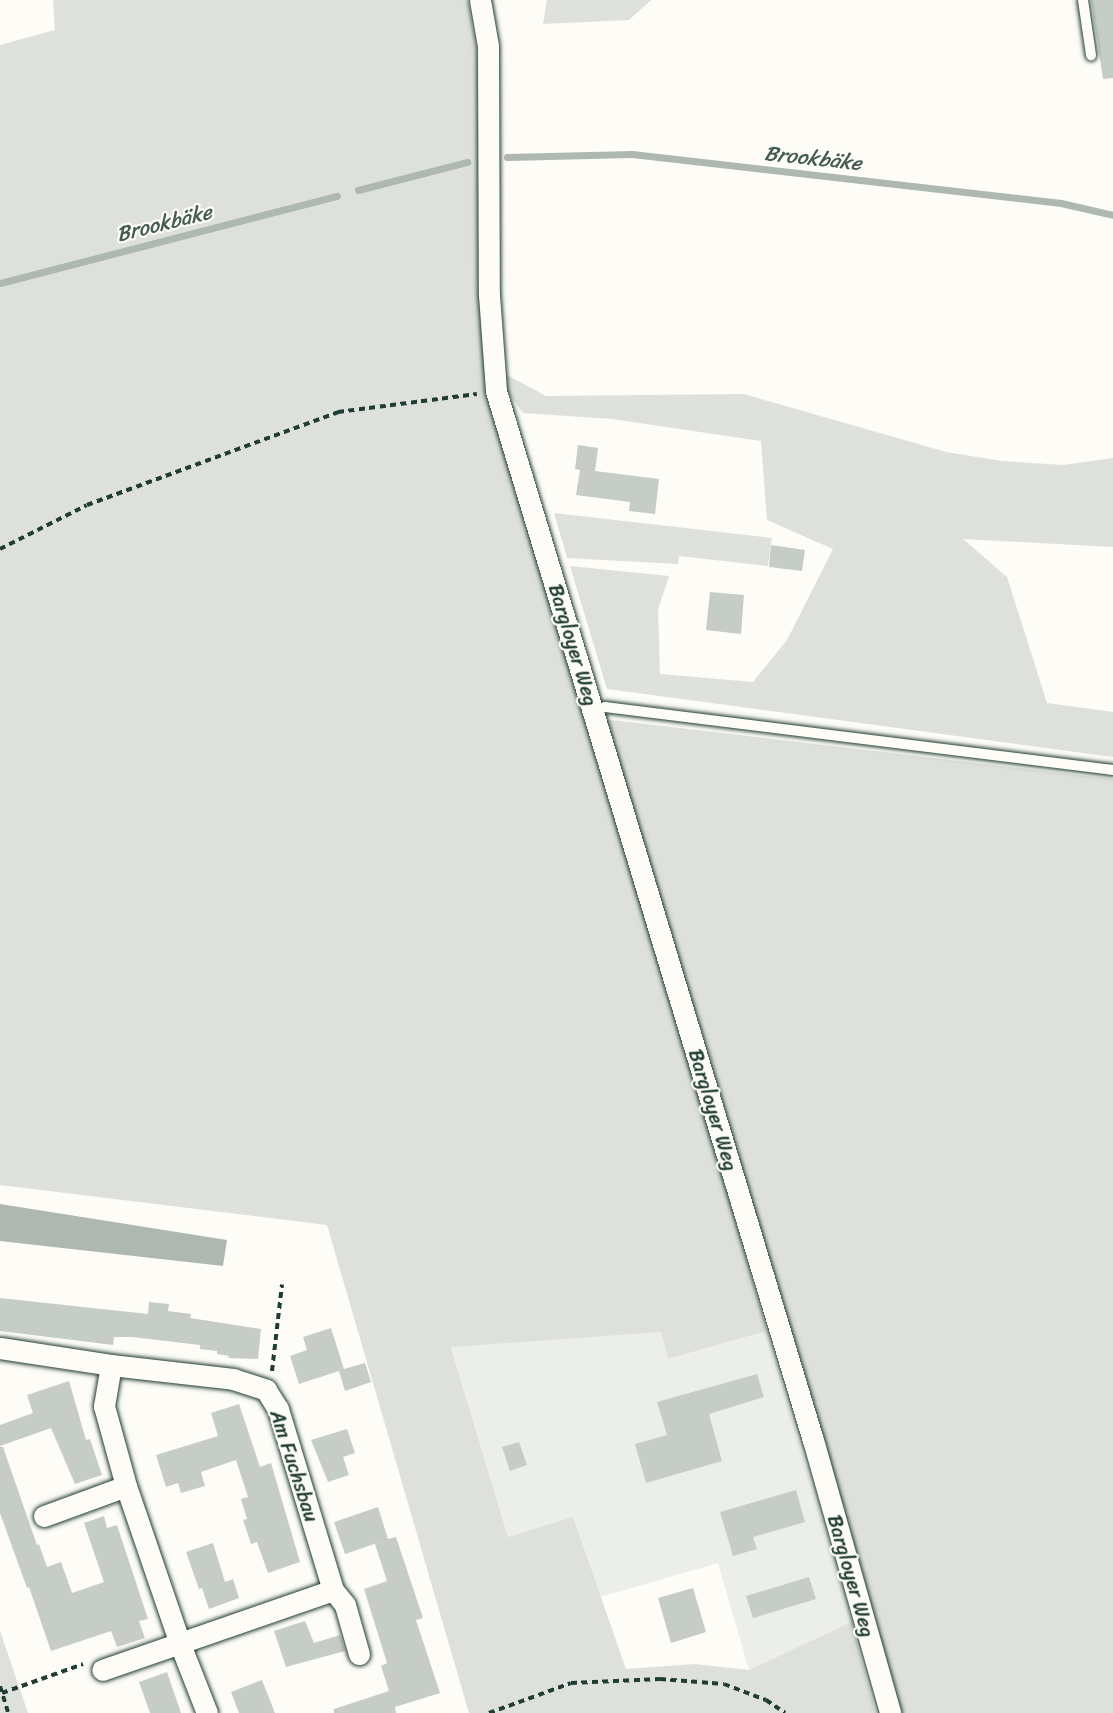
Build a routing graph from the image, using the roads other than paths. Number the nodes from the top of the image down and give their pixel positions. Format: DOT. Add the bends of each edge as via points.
graph roads {
  1 [pos="480,0"];
  2 [pos="1083,0"];
  3 [pos="1091,55"];
  4 [pos="592,711"];
  5 [pos="1113,770"];
  6 [pos="0,1348"];
  7 [pos="111,1365"];
  8 [pos="126,1486"];
  9 [pos="44,1516"];
  10 [pos="333,1590"];
  11 [pos="180,1644"];
  12 [pos="359,1654"];
  13 [pos="102,1670"];
  14 [pos="207,1713"];
  15 [pos="890,1713"];
  1 -- 4 [label="street, Bargloyer Weg" via="488,46 489,295 496,391"];
  2 -- 3 [label="lane"];
  4 -- 5 [label="lane" via="604,707"];
  4 -- 15 [label="street, Bargloyer Weg" via="813,1440"];
  6 -- 7 [label="street, Am Fuchsbau"];
  7 -- 8 [label="street" via="104,1406"];
  7 -- 10 [label="street, Am Fuchsbau" via="233,1379 266,1390 278,1409"];
  8 -- 9 [label="street"];
  8 -- 11 [label="street"];
  10 -- 11 [label="street"];
  10 -- 12 [label="street, Am Fuchsbau" via="345,1605"];
  11 -- 13 [label="street"];
  11 -- 14 [label="street"];
}
